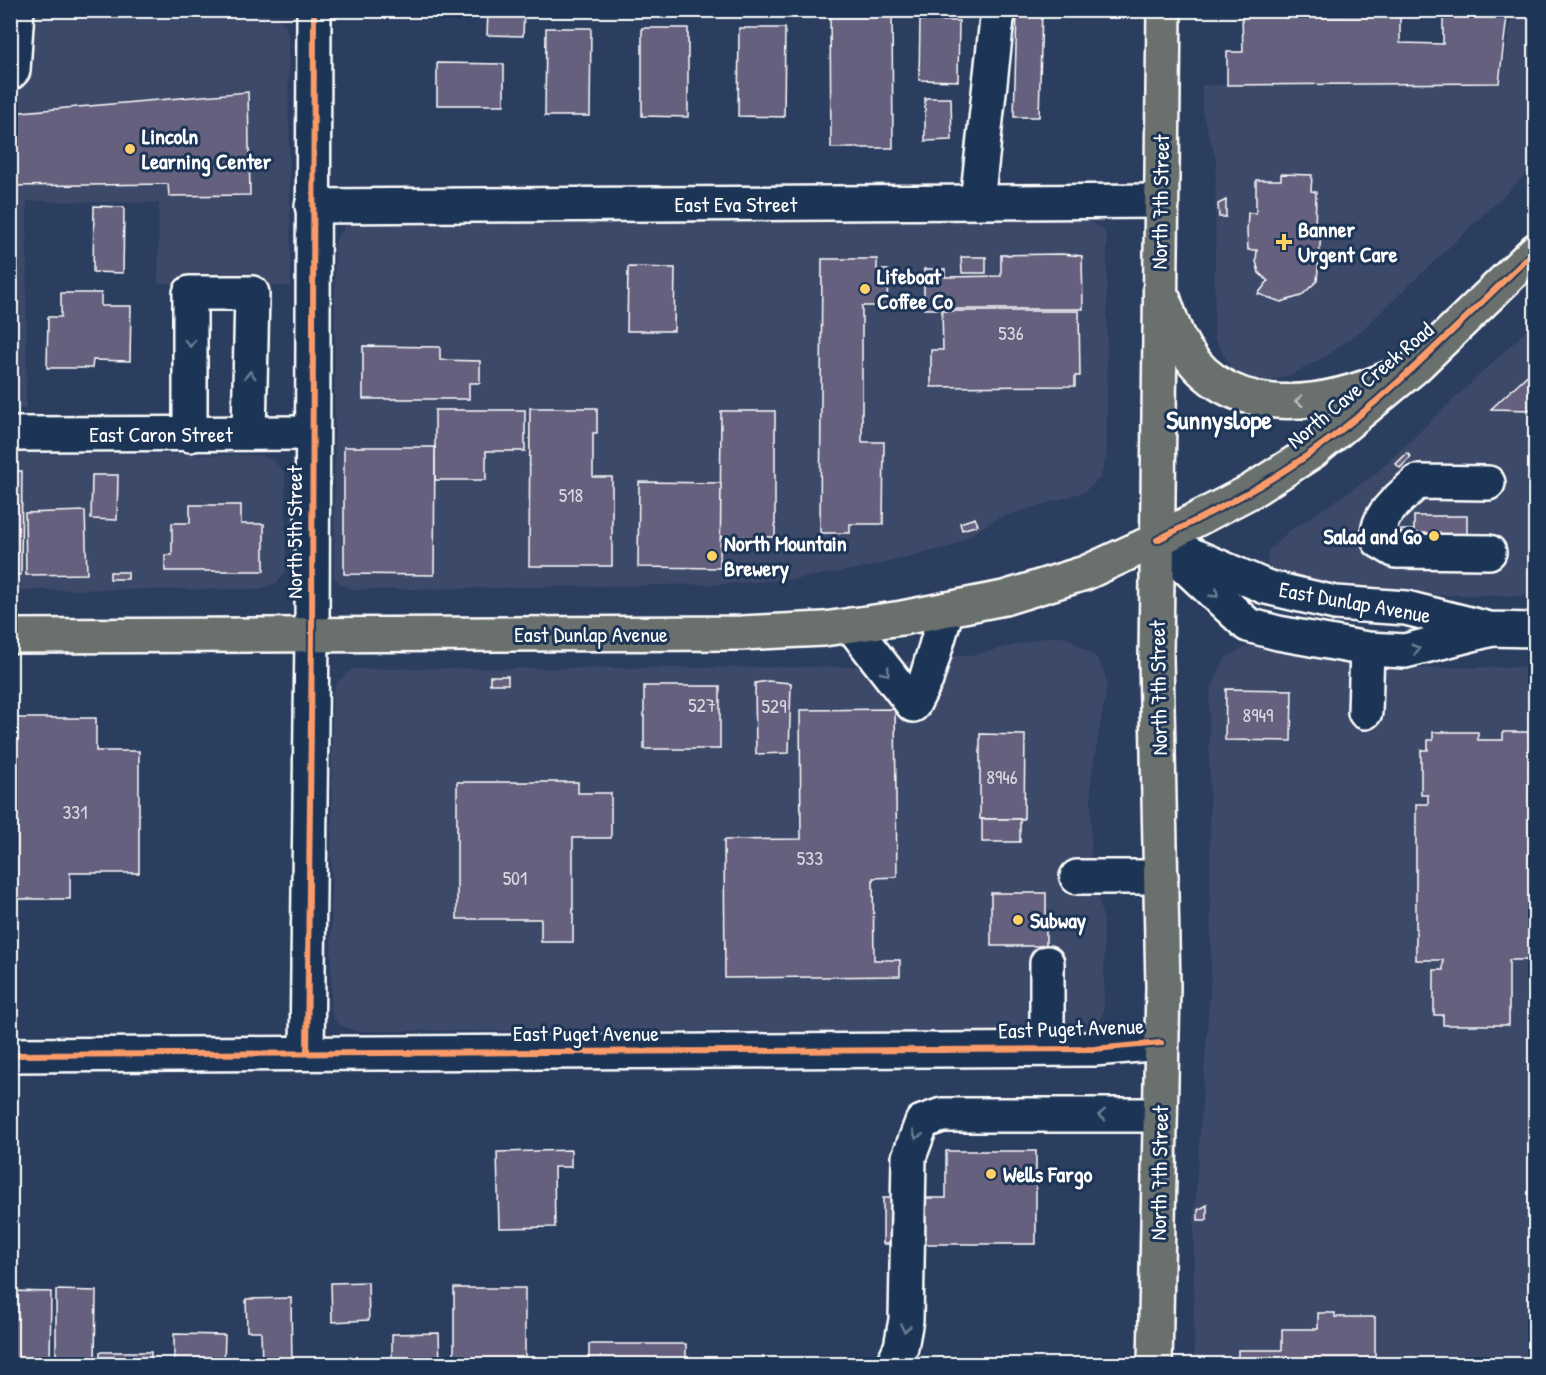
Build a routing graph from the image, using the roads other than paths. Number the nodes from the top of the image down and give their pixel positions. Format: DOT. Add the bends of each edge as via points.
graph roads {
  1 [pos="17,10"];
  2 [pos="314,10"];
  3 [pos="998,10"];
  4 [pos="1164,10"];
  5 [pos="10,73"];
  6 [pos="1160,201"];
  7 [pos="977,202"];
  8 [pos="312,206"];
  9 [pos="1536,250"];
  10 [pos="1158,284"];
  11 [pos="1415,367"];
  12 [pos="249,433"];
  13 [pos="312,433"];
  14 [pos="10,434"];
  15 [pos="190,435"];
  16 [pos="1488,483"];
  17 [pos="1157,540"];
  18 [pos="1488,552"];
  19 [pos="948,609"];
  20 [pos="851,625"];
  21 [pos="1489,629"];
  22 [pos="1536,630"];
  23 [pos="10,636"];
  24 [pos="312,636"];
  25 [pos="1367,650"];
  26 [pos="1365,712"];
  27 [pos="1077,877"];
  28 [pos="1161,877"];
  29 [pos="1047,963"];
  30 [pos="1161,1043"];
  31 [pos="1047,1048"];
  32 [pos="307,1053"];
  33 [pos="10,1055"];
  34 [pos="1160,1115"];
  35 [pos="893,1365"];
  36 [pos="1155,1365"];
  1 -- 5 [label="street"];
  2 -- 8 [label="street, North 5th Street"];
  3 -- 7 [label="street"];
  4 -- 6 [label="main road, North 7th Street"];
  6 -- 7 [label="street, East Eva Street"];
  6 -- 10 [label="main road, North 7th Street"];
  7 -- 8 [label="street, East Eva Street"];
  8 -- 13 [label="street, North 5th Street"];
  9 -- 11 [label="main road, North Cave Creek Road"];
  11 -- 10 [label="main road, one-way" via="1369,387 1323,398 1267,402 1231,392 1201,368 1177,336"];
  10 -- 17 [label="main road, North 7th Street"];
  11 -- 17 [label="main road, North Cave Creek Road" via="1312,452 1251,491"];
  12 -- 13 [label="street, East Caron Street"];
  12 -- 15 [label="street, East Caron Street"];
  12 -- 15 [label="street, one-way" via="252,293 190,293"];
  13 -- 24 [label="street, North 5th Street"];
  14 -- 15 [label="street, East Caron Street"];
  16 -- 18 [label="street" via="1417,482 1383,516 1377,532 1379,541 1396,551"];
  17 -- 19 [label="main road, East Dunlap Avenue" via="1086,573 1004,598"];
  17 -- 21 [label="street, East Dunlap Avenue" via="1266,587 1335,603 1406,608"];
  17 -- 25 [label="street, East Dunlap Avenue, one-way" via="1248,625"];
  17 -- 28 [label="main road, North 7th Street"];
  19 -- 20 [label="main road, East Dunlap Avenue"];
  20 -- 19 [label="street, one-way" via="913,705 926,680"];
  20 -- 24 [label="main road, East Dunlap Avenue" via="741,633"];
  21 -- 22 [label="street, East Dunlap Avenue"];
  25 -- 21 [label="street, East Dunlap Avenue, one-way" via="1405,651"];
  23 -- 24 [label="main road, East Dunlap Avenue"];
  24 -- 32 [label="street, North 5th Street"];
  25 -- 26 [label="street"];
  27 -- 28 [label="street"];
  28 -- 30 [label="main road, North 7th Street"];
  29 -- 31 [label="street"];
  30 -- 31 [label="street, East Puget Avenue"];
  30 -- 34 [label="main road, North 7th Street"];
  31 -- 32 [label="street, East Puget Avenue"];
  32 -- 33 [label="street, East Puget Avenue"];
  34 -- 35 [label="street, one-way" via="942,1114 922,1122 909,1157 906,1320"];
  34 -- 36 [label="main road, North 7th Street"];
}
